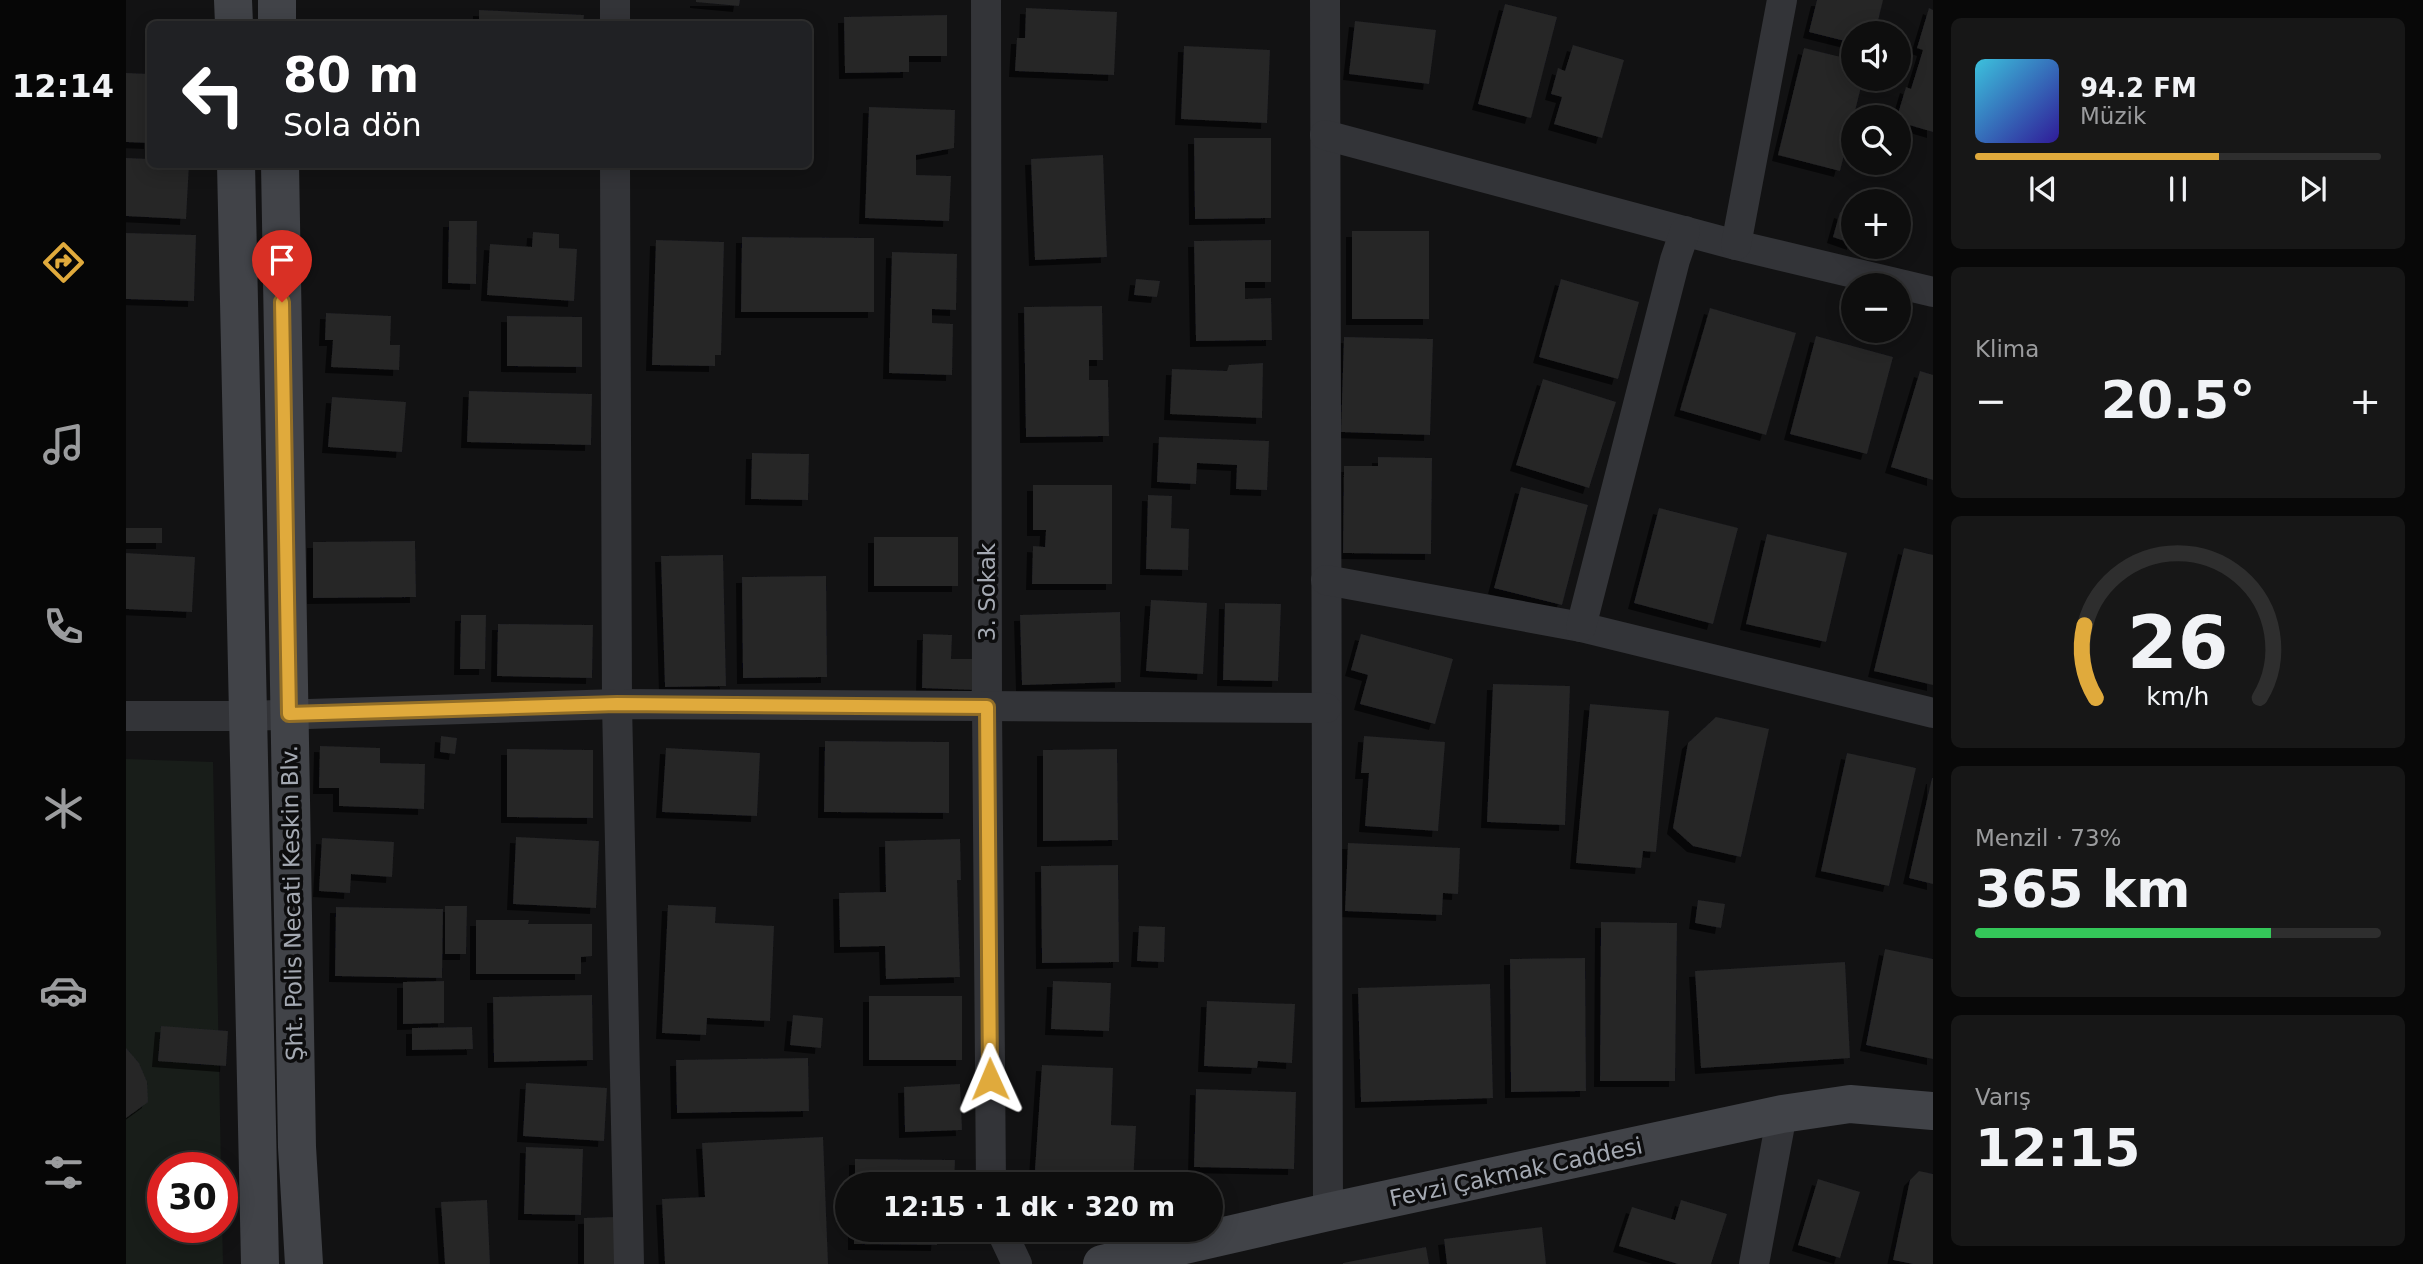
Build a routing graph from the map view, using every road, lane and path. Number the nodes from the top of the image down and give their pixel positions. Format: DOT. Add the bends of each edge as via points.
graph roads {
  1 [pos="233,0"];
  2 [pos="277,0"];
  3 [pos="615,0"];
  4 [pos="986,0"];
  5 [pos="1325,0"];
  6 [pos="1782,0"];
  7 [pos="234,21"];
  8 [pos="277,21"];
  9 [pos="615,21"];
  10 [pos="1325,135"];
  11 [pos="236,168"];
  12 [pos="280,168"];
  13 [pos="615,168"];
  14 [pos="1685,230"];
  15 [pos="1736,246"];
  16 [pos="1933,292"];
  17 [pos="1326,580"];
  18 [pos="1581,626"];
  19 [pos="617,704"];
  20 [pos="987,707"];
  21 [pos="1326,708"];
  22 [pos="1933,713"];
  23 [pos="289,714"];
  24 [pos="126,716"];
  25 [pos="247,716"];
  26 [pos="1933,1111"];
  27 [pos="1783,1114"];
  28 [pos="991,1172"];
  29 [pos="1328,1212"];
  30 [pos="1007,1242"];
  31 [pos="260,1264"];
  32 [pos="304,1264"];
  33 [pos="629,1264"];
  34 [pos="1017,1264"];
  35 [pos="1102,1264"];
  36 [pos="1754,1264"];
  1 -- 7 [label="street"];
  2 -- 8 [label="street"];
  3 -- 9 [label="street"];
  4 -- 20 [label="street, 3. Sokak"];
  5 -- 10 [label="street"];
  6 -- 15 [label="street"];
  10 -- 14 [label="street"];
  10 -- 17 [label="street"];
  11 -- 25 [label="street, Şht. Polis Necati Keskin Blv."];
  12 -- 23 [label="street, Şht. Polis Necati Keskin Blv."];
  13 -- 19 [label="street"];
  14 -- 15 [label="street"];
  14 -- 18 [label="street"];
  15 -- 16 [label="street"];
  17 -- 18 [label="street"];
  17 -- 21 [label="street"];
  18 -- 22 [label="street"];
  19 -- 20 [label="street"];
  19 -- 23 [label="street"];
  19 -- 33 [label="street"];
  20 -- 21 [label="street"];
  20 -- 28 [label="street, 3. Sokak"];
  21 -- 29 [label="street"];
  23 -- 25 [label="street"];
  23 -- 32 [label="street, Şht. Polis Necati Keskin Blv." via="297,1147"];
  24 -- 25 [label="street"];
  25 -- 31 [label="street, Şht. Polis Necati Keskin Blv."];
  26 -- 27 [label="street, Fevzi Çakmak Caddesi" via="1850,1104"];
  27 -- 29 [label="street, Fevzi Çakmak Caddesi"];
  27 -- 36 [label="street"];
  29 -- 35 [label="street, Fevzi Çakmak Caddesi"];
  30 -- 34 [label="street"];
}
